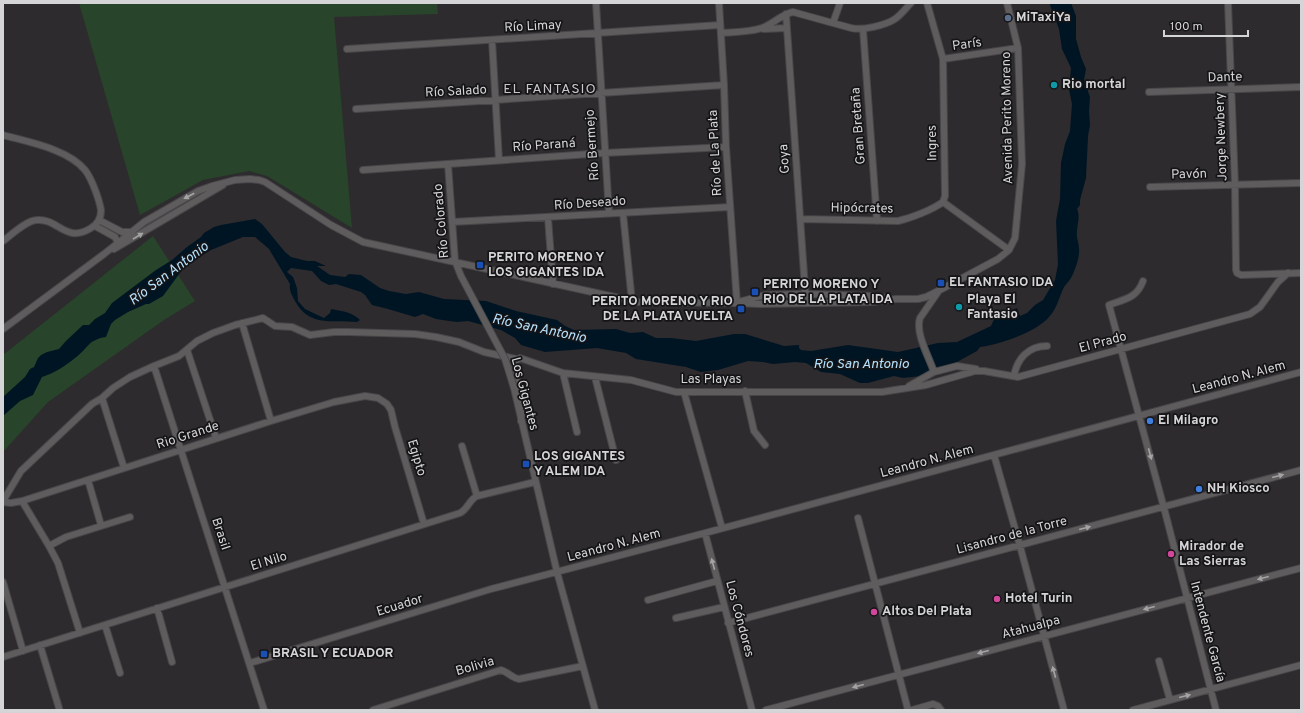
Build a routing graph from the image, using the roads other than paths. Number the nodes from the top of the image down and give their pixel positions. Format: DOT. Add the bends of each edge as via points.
graph roads {
  1 [pos="596,3"];
  2 [pos="719,3"];
  3 [pos="840,3"];
  4 [pos="911,3"];
  5 [pos="927,3"];
  6 [pos="1007,3"];
  7 [pos="1228,3"];
  8 [pos="786,14"];
  9 [pos="833,23"];
  10 [pos="720,25"];
  11 [pos="787,28"];
  12 [pos="760,29"];
  13 [pos="863,29"];
  14 [pos="721,33"];
  15 [pos="598,34"];
  16 [pos="492,40"];
  17 [pos="1018,48"];
  18 [pos="347,49"];
  19 [pos="943,60"];
  20 [pos="724,85"];
  21 [pos="1301,87"];
  22 [pos="1231,88"];
  23 [pos="1149,92"];
  24 [pos="601,94"];
  25 [pos="495,100"];
  26 [pos="356,109"];
  27 [pos="3,135"];
  28 [pos="726,147"];
  29 [pos="604,153"];
  30 [pos="499,160"];
  31 [pos="448,164"];
  32 [pos="363,170"];
  33 [pos="1301,182"];
  34 [pos="225,183"];
  35 [pos="1235,185"];
  36 [pos="1150,187"];
  37 [pos="942,202"];
  38 [pos="730,207"];
  39 [pos="609,213"];
  40 [pos="623,213"];
  41 [pos="548,218"];
  42 [pos="800,219"];
  43 [pos="877,221"];
  44 [pos="452,222"];
  45 [pos="97,223"];
  46 [pos="131,232"];
  47 [pos="3,241"];
  48 [pos="118,243"];
  49 [pos="1008,250"];
  50 [pos="104,254"];
  51 [pos="455,262"];
  52 [pos="1301,272"];
  53 [pos="1288,273"];
  54 [pos="1275,274"];
  55 [pos="461,276"];
  56 [pos="1143,280"];
  57 [pos="1278,282"];
  58 [pos="553,284"];
  59 [pos="938,291"];
  60 [pos="806,294"];
  61 [pos="896,299"];
  62 [pos="632,302"];
  63 [pos="737,302"];
  64 [pos="806,302"];
  65 [pos="242,323"];
  66 [pos="3,329"];
  67 [pos="1047,346"];
  68 [pos="1121,349"];
  69 [pos="187,350"];
  70 [pos="518,359"];
  71 [pos="154,366"];
  72 [pos="984,371"];
  73 [pos="934,372"];
  74 [pos="1301,372"];
  75 [pos="562,373"];
  76 [pos="1014,376"];
  77 [pos="595,377"];
  78 [pos="906,388"];
  79 [pos="684,392"];
  80 [pos="746,392"];
  81 [pos="102,398"];
  82 [pos="382,400"];
  83 [pos="1140,416"];
  84 [pos="271,421"];
  85 [pos="521,421"];
  86 [pos="577,432"];
  87 [pos="216,438"];
  88 [pos="766,445"];
  89 [pos="462,446"];
  90 [pos="181,449"];
  91 [pos="994,455"];
  92 [pos="616,460"];
  93 [pos="124,468"];
  94 [pos="1301,470"];
  95 [pos="88,480"];
  96 [pos="535,482"];
  97 [pos="477,496"];
  98 [pos="22,501"];
  99 [pos="3,502"];
  100 [pos="1164,508"];
  101 [pos="130,517"];
  102 [pos="858,518"];
  103 [pos="424,524"];
  104 [pos="101,525"];
  105 [pos="722,528"];
  106 [pos="705,533"];
  107 [pos="49,546"];
  108 [pos="1020,546"];
  109 [pos="1301,568"];
  110 [pos="558,572"];
  111 [pos="717,581"];
  112 [pos="3,582"];
  113 [pos="875,584"];
  114 [pos="225,587"];
  115 [pos="1187,598"];
  116 [pos="648,600"];
  117 [pos="724,607"];
  118 [pos="157,608"];
  119 [pos="676,618"];
  120 [pos="728,623"];
  121 [pos="105,625"];
  122 [pos="80,633"];
  123 [pos="1044,636"];
  124 [pos="40,645"];
  125 [pos="23,651"];
  126 [pos="3,657"];
  127 [pos="1159,661"];
  128 [pos="172,662"];
  129 [pos="250,664"];
  130 [pos="1301,665"];
  131 [pos="583,666"];
  132 [pos="120,673"];
  133 [pos="898,675"];
  134 [pos="1211,690"];
  135 [pos="1170,700"];
  136 [pos="59,708"];
  137 [pos="264,710"];
  138 [pos="373,710"];
  139 [pos="595,710"];
  140 [pos="752,710"];
  141 [pos="766,710"];
  142 [pos="908,710"];
  143 [pos="912,710"];
  144 [pos="941,710"];
  145 [pos="1064,710"];
  146 [pos="1134,710"];
  147 [pos="1216,710"];
  1 -- 15 [label="street, Río Bermejo"];
  2 -- 10 [label="street, Río de La Plata"];
  3 -- 9 [label="street"];
  4 -- 13 [label="street" via="892,21"];
  5 -- 19 [label="street, Ingres"];
  6 -- 17 [label="street, Avenida Perito Moreno"];
  7 -- 22 [label="street, Jorge Newbery"];
  8 -- 9 [label="street" via="797,12"];
  8 -- 11 [label="street, Goya"];
  8 -- 12 [label="street"];
  9 -- 13 [label="street"];
  10 -- 14 [label="street, Río de La Plata"];
  10 -- 15 [label="street, Río Limay"];
  11 -- 12 [label="street"];
  11 -- 42 [label="street, Goya"];
  12 -- 14 [label="street"];
  13 -- 43 [label="street, Gran Bretaña"];
  14 -- 20 [label="street, Río de La Plata"];
  15 -- 16 [label="street, Río Limay"];
  15 -- 24 [label="street, Río Bermejo"];
  16 -- 18 [label="street, Río Limay"];
  16 -- 25 [label="street"];
  17 -- 19 [label="street, París"];
  17 -- 49 [label="street, Avenida Perito Moreno" via="1022,174 1015,238"];
  19 -- 37 [label="street, Ingres" via="945,196"];
  20 -- 24 [label="street, Río Salado"];
  20 -- 28 [label="street, Río de La Plata"];
  21 -- 22 [label="street, Dante"];
  22 -- 23 [label="street, Dante"];
  22 -- 35 [label="street, Jorge Newbery"];
  24 -- 25 [label="street, Río Salado"];
  24 -- 29 [label="street, Río Bermejo"];
  25 -- 26 [label="street, Río Salado"];
  25 -- 30 [label="street"];
  27 -- 45 [label="street" via="49,148 80,165 89,176 100,205"];
  28 -- 29 [label="street, Río Paraná"];
  28 -- 38 [label="street, Río de La Plata"];
  29 -- 30 [label="street, Río Paraná"];
  29 -- 39 [label="street, Río Bermejo"];
  30 -- 31 [label="street, Río Paraná"];
  31 -- 32 [label="street, Río Paraná"];
  31 -- 44 [label="street, Río Colorado"];
  33 -- 35 [label="street, Pavón"];
  34 -- 46 [label="street, Avenida Perito Moreno, one-way" via="198,191 148,219"];
  50 -- 34 [label="street, Avenida Perito Moreno, one-way"];
  34 -- 51 [label="street, Avenida Perito Moreno" via="244,179 259,180 272,185 331,225 363,242"];
  35 -- 36 [label="street, Pavón"];
  35 -- 54 [label="street, Jorge Newbery" via="1237,273"];
  37 -- 43 [label="street, Hipócrates" via="906,219"];
  37 -- 49 [label="street"];
  38 -- 40 [label="street, Río Deseado"];
  38 -- 63 [label="street, Río de La Plata"];
  39 -- 40 [label="street, Río Deseado"];
  39 -- 41 [label="street, Río Deseado"];
  40 -- 62 [label="street"];
  41 -- 44 [label="street, Río Deseado"];
  41 -- 58 [label="street"];
  42 -- 43 [label="street, Hipócrates"];
  42 -- 60 [label="street, Goya"];
  44 -- 51 [label="street, Río Colorado"];
  45 -- 46 [label="street" via="122,232"];
  45 -- 47 [label="street" via="83,233 74,234 45,221 32,220"];
  45 -- 48 [label="street" via="115,237"];
  46 -- 48 [label="street, Avenida Perito Moreno"];
  48 -- 50 [label="street, Avenida Perito Moreno"];
  49 -- 59 [label="street, Avenida Perito Moreno" via="998,259"];
  50 -- 66 [label="street, Avenida Perito Moreno"];
  51 -- 55 [label="street, Río Colorado"];
  51 -- 58 [label="street, Avenida Perito Moreno"];
  52 -- 53 [label="street"];
  53 -- 54 [label="street"];
  53 -- 57 [label="street, El Prado"];
  54 -- 57 [label="street"];
  55 -- 85 [label="street, Los Gigantes, bridge" via="505,359"];
  56 -- 68 [label="street, Intendente García" via="1134,295 1109,305"];
  57 -- 68 [label="street, El Prado" via="1260,307 1250,314"];
  58 -- 62 [label="street, Avenida Perito Moreno"];
  59 -- 61 [label="street, Avenida Perito Moreno" via="926,297"];
  59 -- 73 [label="street" via="918,323"];
  60 -- 61 [label="street, Avenida Perito Moreno"];
  60 -- 63 [label="street, Avenida Perito Moreno" via="765,295"];
  60 -- 64 [label="street, Goya"];
  61 -- 64 [label="street, Avenida Perito Moreno" via="872,302"];
  62 -- 63 [label="street, Avenida Perito Moreno"];
  63 -- 64 [label="street, Avenida Perito Moreno"];
  65 -- 69 [label="street, Las Playas" via="213,332"];
  65 -- 70 [label="street, Las Playas" via="263,318 275,326 292,328 310,335 334,332 415,334 459,342 484,352"];
  65 -- 84 [label="street"];
  67 -- 76 [label="street" via="1027,352 1016,367"];
  68 -- 76 [label="street, El Prado" via="1024,376"];
  68 -- 83 [label="street, Intendente García"];
  69 -- 71 [label="street, Las Playas"];
  69 -- 87 [label="street"];
  70 -- 75 [label="street, Las Playas"];
  70 -- 85 [label="street" via="514,362 514,367 522,406"];
  71 -- 81 [label="street, Las Playas" via="130,377"];
  71 -- 90 [label="street, Brasil"];
  72 -- 73 [label="street" via="957,366"];
  72 -- 76 [label="street, El Prado"];
  72 -- 78 [label="street, El Prado" via="970,372"];
  73 -- 78 [label="street"];
  74 -- 83 [label="street, Leandro N. Alem"];
  75 -- 77 [label="street, Las Playas"];
  75 -- 86 [label="street"];
  77 -- 79 [label="street, Las Playas" via="631,380"];
  77 -- 92 [label="street"];
  78 -- 80 [label="street, Las Playas" via="882,392"];
  79 -- 80 [label="street, Las Playas"];
  79 -- 105 [label="street"];
  80 -- 88 [label="street" via="754,431"];
  81 -- 93 [label="street"];
  81 -- 99 [label="street, Las Playas" via="92,404 25,467 15,479"];
  82 -- 84 [label="street, Rio Grande" via="365,396 334,402"];
  82 -- 103 [label="street, Egipto" via="391,410"];
  83 -- 91 [label="street, Leandro N. Alem"];
  83 -- 100 [label="street, Intendente García, one-way"];
  84 -- 87 [label="street, Rio Grande"];
  85 -- 96 [label="street, Los Gigantes"];
  87 -- 90 [label="street, Rio Grande"];
  89 -- 97 [label="street"];
  90 -- 93 [label="street, Rio Grande"];
  90 -- 114 [label="street, Brasil"];
  91 -- 105 [label="street, Leandro N. Alem"];
  91 -- 108 [label="street"];
  93 -- 95 [label="street, Rio Grande"];
  100 -- 94 [label="street, Lisandro de la Torre, one-way"];
  95 -- 98 [label="street, Rio Grande"];
  95 -- 104 [label="street"];
  96 -- 97 [label="street"];
  96 -- 110 [label="street, Los Gigantes"];
  97 -- 103 [label="street, El Nilo" via="470,501 464,511"];
  98 -- 99 [label="street, Rio Grande"];
  98 -- 107 [label="street"];
  108 -- 100 [label="street, Lisandro de la Torre, one-way"];
  100 -- 115 [label="street, Intendente García"];
  101 -- 104 [label="street"];
  102 -- 113 [label="street"];
  103 -- 114 [label="street, El Nilo"];
  104 -- 107 [label="street"];
  105 -- 106 [label="street, Leandro N. Alem"];
  106 -- 110 [label="street, Leandro N. Alem"];
  111 -- 106 [label="street, Los Cóndores, one-way"];
  107 -- 122 [label="street" via="61,570"];
  108 -- 113 [label="street, Lisandro de la Torre"];
  108 -- 123 [label="street"];
  109 -- 115 [label="street, Atahualpa, one-way"];
  110 -- 129 [label="street, Ecuador" via="491,589"];
  110 -- 131 [label="street, Los Gigantes"];
  111 -- 116 [label="street"];
  111 -- 117 [label="street, Los Cóndores"];
  112 -- 125 [label="street"];
  113 -- 120 [label="street, Lisandro de la Torre"];
  113 -- 133 [label="street"];
  114 -- 118 [label="street, El Nilo"];
  114 -- 129 [label="street, Brasil"];
  115 -- 123 [label="street, Atahualpa, one-way"];
  115 -- 134 [label="street, Intendente García"];
  117 -- 119 [label="street"];
  117 -- 120 [label="street, Los Cóndores"];
  118 -- 121 [label="street, El Nilo"];
  118 -- 128 [label="street"];
  120 -- 140 [label="street, Los Cóndores"];
  121 -- 122 [label="street, El Nilo"];
  121 -- 132 [label="street"];
  122 -- 124 [label="street, El Nilo"];
  123 -- 133 [label="street, Atahualpa, one-way"];
  145 -- 123 [label="street, one-way"];
  124 -- 125 [label="street, El Nilo"];
  124 -- 136 [label="street"];
  125 -- 126 [label="street, El Nilo"];
  127 -- 135 [label="street"];
  129 -- 137 [label="street, Brasil"];
  130 -- 134 [label="street"];
  131 -- 138 [label="street, Bolivia" via="519,679 501,670"];
  131 -- 139 [label="street, Los Gigantes"];
  133 -- 141 [label="street, Atahualpa, one-way"];
  133 -- 142 [label="street"];
  135 -- 134 [label="street, one-way"];
  134 -- 147 [label="street, Intendente García"];
  135 -- 146 [label="street"];
  143 -- 144 [label="street" via="933,704"];
}
